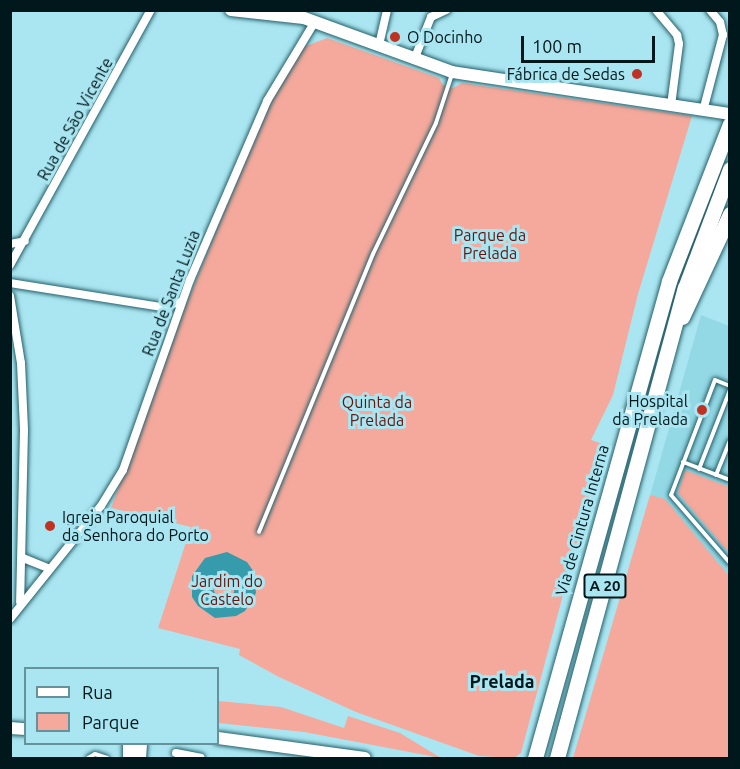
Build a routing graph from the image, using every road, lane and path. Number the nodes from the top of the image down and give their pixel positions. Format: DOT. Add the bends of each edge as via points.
graph roads {
  1 [pos="151,10"];
  2 [pos="231,10"];
  3 [pos="387,10"];
  4 [pos="446,10"];
  5 [pos="656,10"];
  6 [pos="710,10"];
  7 [pos="308,17"];
  8 [pos="379,45"];
  9 [pos="414,60"];
  10 [pos="452,72"];
  11 [pos="671,106"];
  12 [pos="702,111"];
  13 [pos="729,114"];
  14 [pos="728,128"];
  15 [pos="729,169"];
  16 [pos="729,214"];
  17 [pos="25,241"];
  18 [pos="10,244"];
  19 [pos="10,265"];
  20 [pos="10,282"];
  21 [pos="11,298"];
  22 [pos="181,302"];
  23 [pos="672,334"];
  24 [pos="729,386"];
  25 [pos="729,390"];
  26 [pos="729,441"];
  27 [pos="683,462"];
  28 [pos="699,469"];
  29 [pos="716,475"];
  30 [pos="729,480"];
  31 [pos="259,532"];
  32 [pos="22,563"];
  33 [pos="729,563"];
  34 [pos="10,568"];
  35 [pos="48,568"];
  36 [pos="20,603"];
  37 [pos="10,619"];
  38 [pos="219,738"];
  39 [pos="176,753"];
  40 [pos="319,754"];
  41 [pos="88,759"];
  42 [pos="107,759"];
  43 [pos="201,759"];
  44 [pos="365,759"];
  45 [pos="535,759"];
  46 [pos="557,759"];
  1 -- 17 [label="street, Rua de São Vicente"];
  2 -- 7 [label="main road"];
  3 -- 8 [label="street"];
  4 -- 9 [label="street" via="431,17"];
  5 -- 11 [label="street" via="677,35 679,44"];
  6 -- 12 [label="street" via="720,22 723,34"];
  7 -- 8 [label="main road"];
  7 -- 22 [label="street, Rua de Santa Luzia" via="267,101"];
  8 -- 9 [label="main road"];
  9 -- 10 [label="main road"];
  10 -- 11 [label="main road"];
  10 -- 31 [label="lane" via="436,123 373,254"];
  11 -- 12 [label="main road"];
  12 -- 13 [label="main road"];
  14 -- 45 [label="highway, Via de Cintura Interna / A 20" via="666,290"];
  15 -- 23 [label="highway, A 20"];
  16 -- 23 [label="highway" via="695,295"];
  17 -- 18 [label="street"];
  17 -- 19 [label="street, Rua de São Vicente"];
  20 -- 22 [label="street" via="162,307"];
  21 -- 32 [label="street" via="21,363"];
  22 -- 35 [label="street, Rua de Santa Luzia" via="123,470 101,506"];
  23 -- 46 [label="highway, A 20"];
  24 -- 27 [label="lane" via="715,380"];
  25 -- 28 [label="lane"];
  26 -- 29 [label="lane"];
  27 -- 28 [label="lane"];
  27 -- 33 [label="lane" via="670,495"];
  28 -- 29 [label="lane"];
  29 -- 30 [label="lane"];
  32 -- 34 [label="street"];
  32 -- 35 [label="street"];
  32 -- 36 [label="street"];
  35 -- 36 [label="street, Rua de Santa Luzia"];
  36 -- 37 [label="street, Rua de Santa Luzia"];
  38 -- 40 [label="main road"];
  39 -- 43 [label="street"];
  40 -- 44 [label="main road"];
  41 -- 42 [label="lane" via="95,754"];
}
